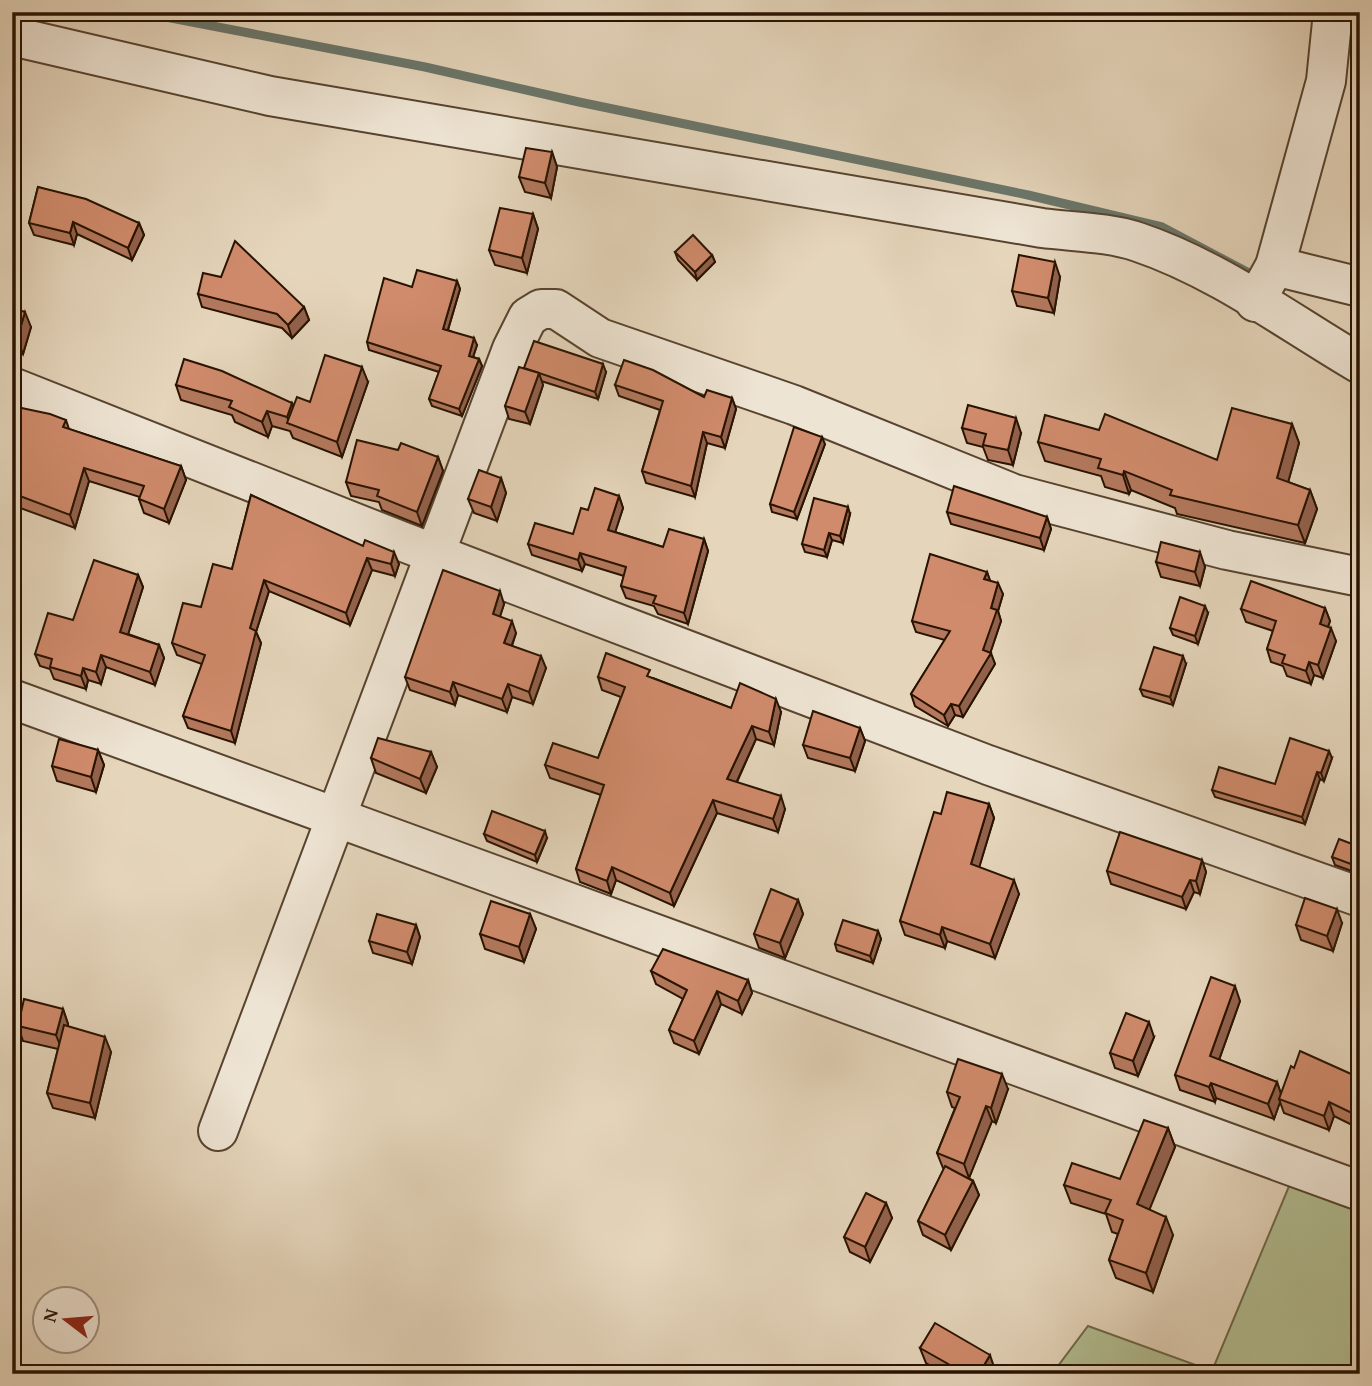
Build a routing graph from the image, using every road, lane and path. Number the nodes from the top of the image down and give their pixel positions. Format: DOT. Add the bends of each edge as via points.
graph roads {
  1 [pos="1333,12"];
  2 [pos="12,36"];
  3 [pos="1345,56"];
  4 [pos="1275,266"];
  5 [pos="1360,287"];
  6 [pos="1255,302"];
  7 [pos="1360,364"];
  8 [pos="12,387"];
  9 [pos="433,554"];
  10 [pos="1360,577"];
  11 [pos="12,699"];
  12 [pos="335,818"];
  13 [pos="1360,897"];
  14 [pos="218,1131"];
  15 [pos="1360,1191"];
  1 -- 3 [label="street"];
  2 -- 6 [label="street" via="270,96 1136,241 1211,271"];
  3 -- 4 [label="street" via="1326,81"];
  4 -- 5 [label="street"];
  4 -- 6 [label="street"];
  6 -- 7 [label="street"];
  8 -- 9 [label="street"];
  9 -- 10 [label="street" via="528,317 541,309 556,309 600,338 794,405 1014,494 1227,550"];
  9 -- 12 [label="street"];
  9 -- 13 [label="street" via="988,765"];
  11 -- 12 [label="street"];
  12 -- 14 [label="street"];
  12 -- 15 [label="street"];
}
